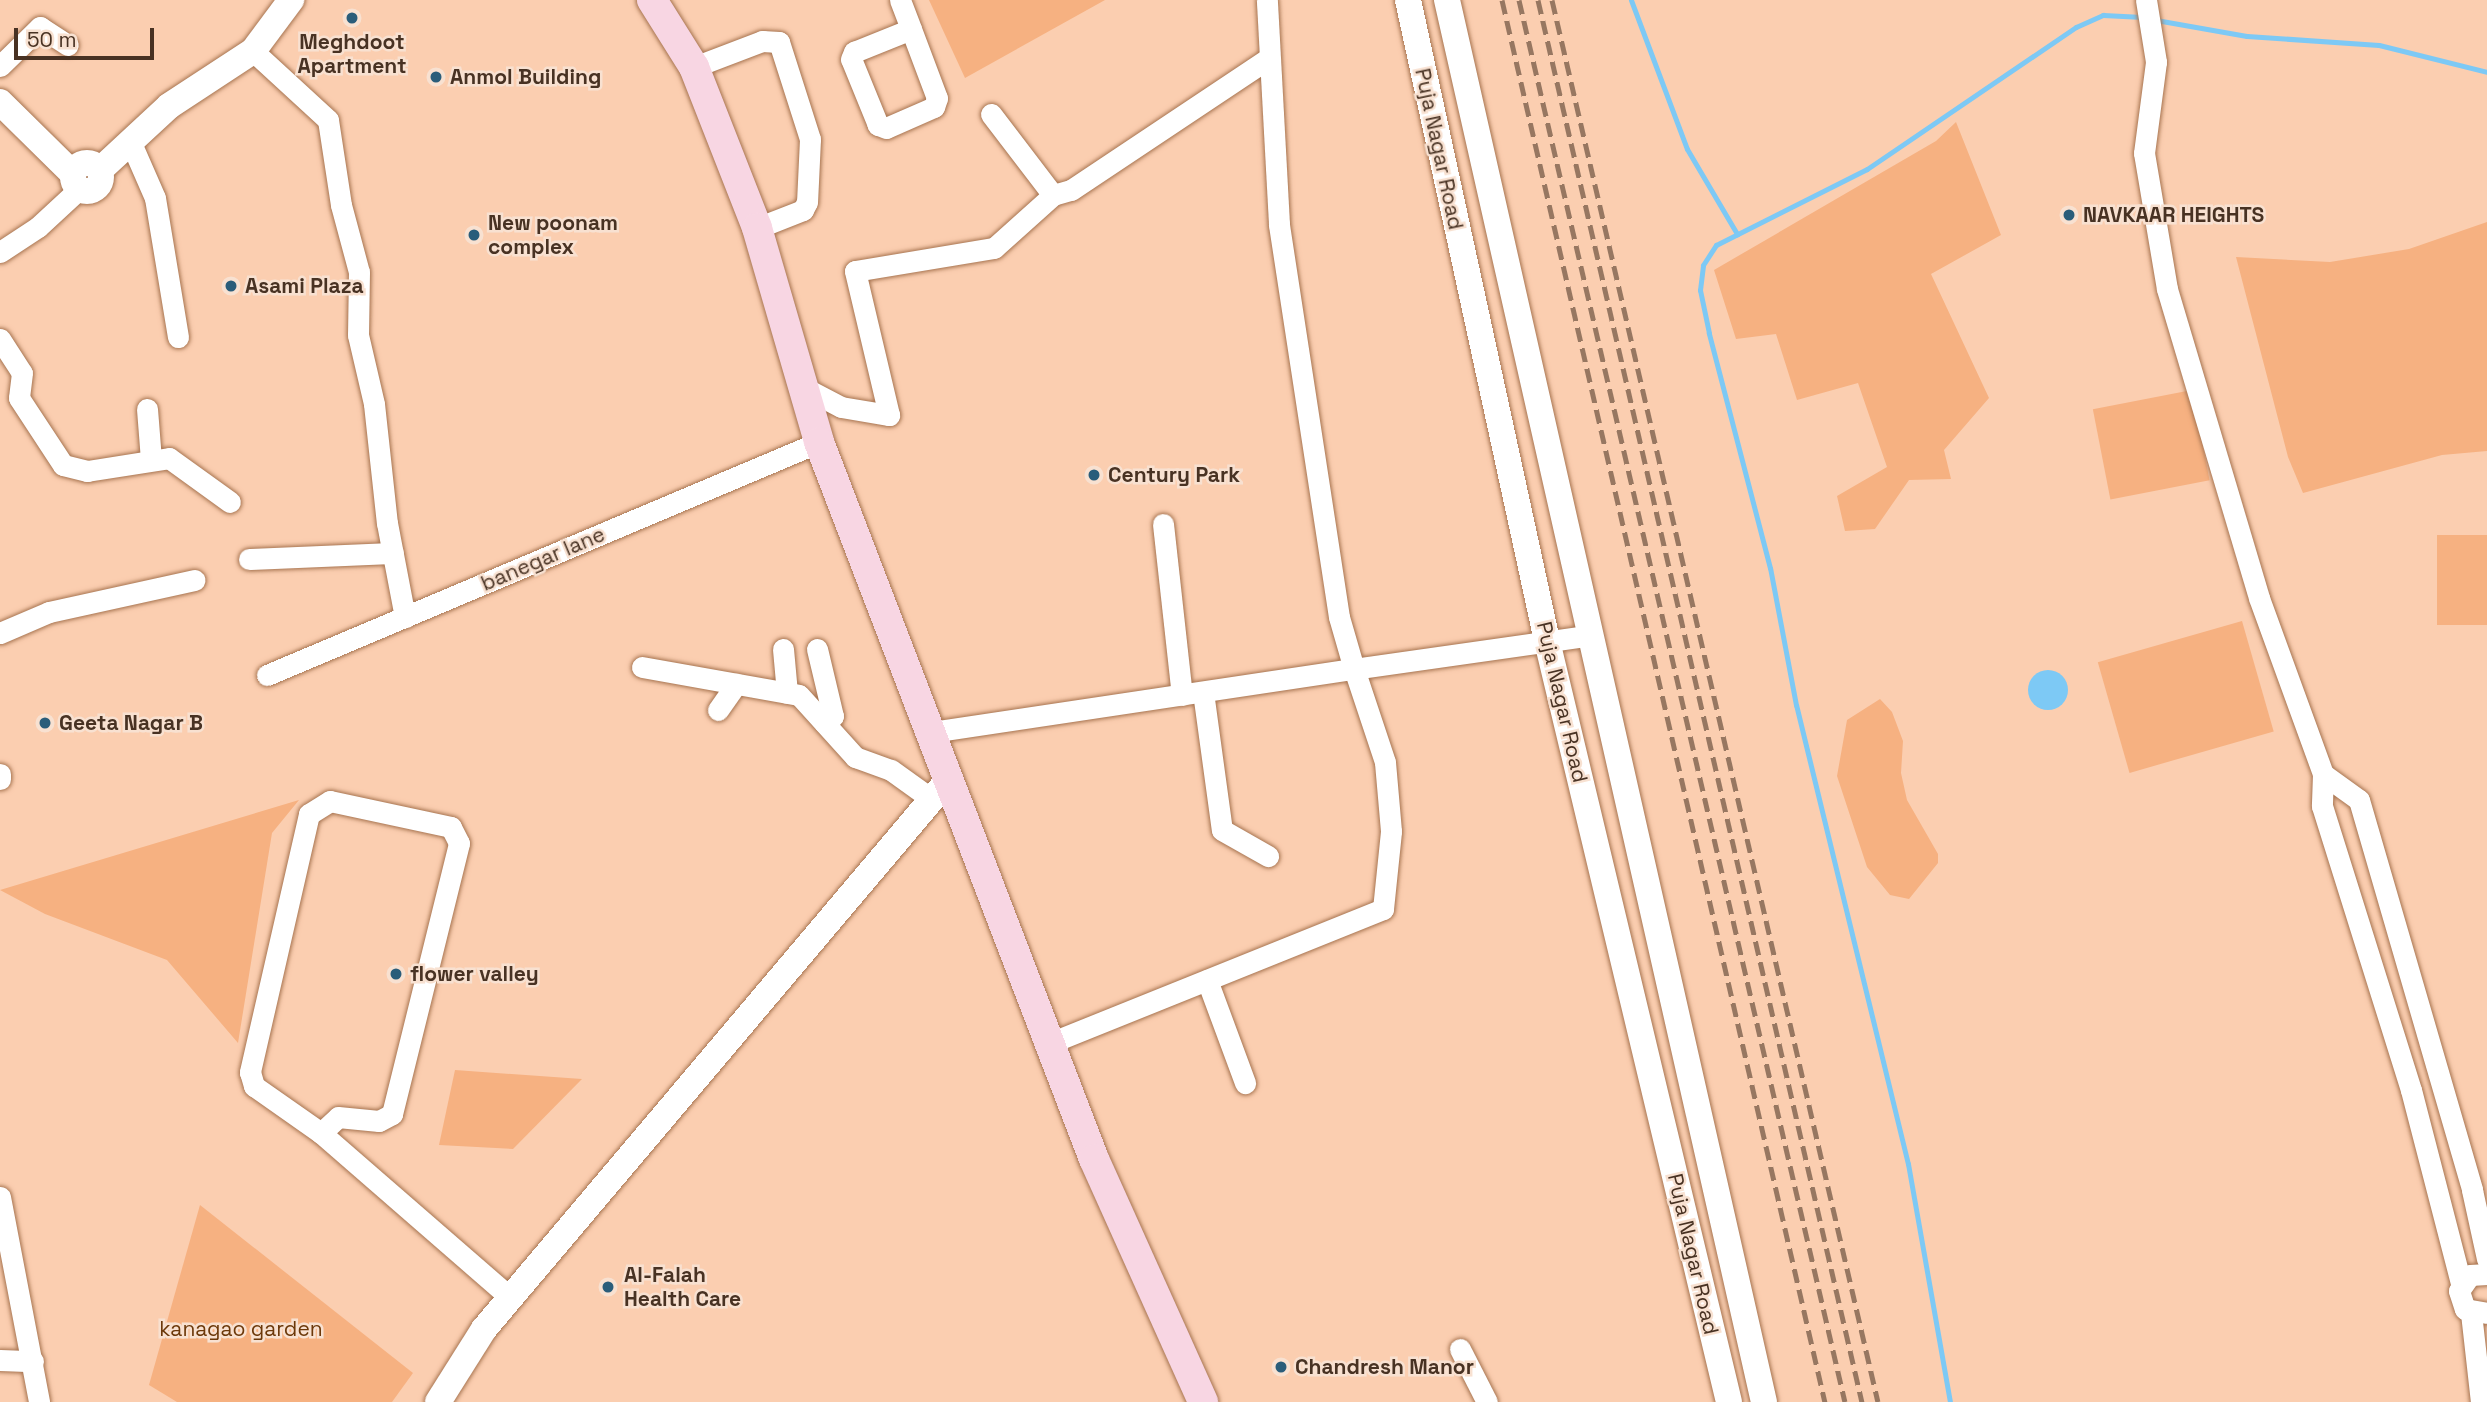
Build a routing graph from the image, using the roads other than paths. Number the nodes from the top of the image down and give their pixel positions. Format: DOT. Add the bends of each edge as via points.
graph roads {
  1 [pos="652,0"];
  2 [pos="900,0"];
  3 [pos="1267,0"];
  4 [pos="1408,0"];
  5 [pos="1447,0"];
  6 [pos="2146,1"];
  7 [pos="281,5"];
  8 [pos="911,29"];
  9 [pos="68,45"];
  10 [pos="253,51"];
  11 [pos="1269,58"];
  12 [pos="0,66"];
  13 [pos="694,67"];
  14 [pos="0,102"];
  15 [pos="991,114"];
  16 [pos="131,143"];
  17 [pos="76,181"];
  18 [pos="1053,195"];
  19 [pos="757,228"];
  20 [pos="0,253"];
  21 [pos="178,337"];
  22 [pos="0,339"];
  23 [pos="799,385"];
  24 [pos="147,409"];
  25 [pos="818,442"];
  26 [pos="151,460"];
  27 [pos="230,502"];
  28 [pos="1163,524"];
  29 [pos="393,553"];
  30 [pos="249,559"];
  31 [pos="195,580"];
  32 [pos="405,617"];
  33 [pos="0,633"];
  34 [pos="1587,636"];
  35 [pos="1547,641"];
  36 [pos="783,649"];
  37 [pos="817,649"];
  38 [pos="642,667"];
  39 [pos="1354,669"];
  40 [pos="267,675"];
  41 [pos="736,684"];
  42 [pos="787,693"];
  43 [pos="1193,693"];
  44 [pos="718,710"];
  45 [pos="832,722"];
  46 [pos="931,732"];
  47 [pos="2323,774"];
  48 [pos="939,789"];
  49 [pos="1268,856"];
  50 [pos="2378,863"];
  51 [pos="2340,871"];
  52 [pos="1207,980"];
  53 [pos="1050,1043"];
  54 [pos="1245,1083"];
  55 [pos="2442,1083"];
  56 [pos="2411,1090"];
  57 [pos="321,1133"];
  58 [pos="0,1197"];
  59 [pos="2487,1258"];
  60 [pos="2487,1274"];
  61 [pos="2461,1284"];
  62 [pos="511,1298"];
  63 [pos="2479,1313"];
  64 [pos="1460,1349"];
  65 [pos="0,1360"];
  66 [pos="33,1361"];
  67 [pos="38,1402"];
  68 [pos="438,1402"];
  69 [pos="1203,1402"];
  70 [pos="1487,1402"];
  71 [pos="1729,1402"];
  72 [pos="1764,1402"];
  73 [pos="2481,1402"];
  1 -- 13 [label="main road"];
  2 -- 8 [label="street"];
  3 -- 11 [label="street"];
  4 -- 35 [label="street, Puja Nagar Road"];
  5 -- 34 [label="street, Puja Nagar Road"];
  6 -- 47 [label="street" via="2156,62 2144,153 2167,289 2259,598"];
  7 -- 10 [label="street"];
  8 -- 8 [label="street" via="937,97 934,107 886,128 878,125 851,59 854,52"];
  9 -- 12 [label="street" via="47,27 40,27"];
  10 -- 16 [label="street" via="169,106"];
  10 -- 29 [label="street" via="328,120 341,205 359,272 358,335 374,404"];
  11 -- 18 [label="street" via="1071,190"];
  11 -- 39 [label="street" via="1279,224 1339,617"];
  13 -- 19 [label="main road"];
  13 -- 19 [label="street" via="762,41 779,42 810,139 807,202 803,210"];
  14 -- 17 [label="street"];
  15 -- 18 [label="street"];
  16 -- 17 [label="street" via="100,170 88,163"];
  16 -- 21 [label="street" via="155,198"];
  17 -- 20 [label="street" via="38,227"];
  18 -- 23 [label="street" via="994,248 855,271 889,415 841,407"];
  19 -- 23 [label="main road"];
  22 -- 26 [label="street" via="22,373 19,398 63,465 87,471"];
  23 -- 25 [label="main road"];
  24 -- 26 [label="street"];
  25 -- 32 [label="street, banegar lane"];
  25 -- 46 [label="main road"];
  26 -- 27 [label="street" via="169,458"];
  28 -- 43 [label="street"];
  29 -- 30 [label="street"];
  29 -- 32 [label="street"];
  31 -- 33 [label="street" via="49,612"];
  32 -- 40 [label="street, banegar lane"];
  34 -- 35 [label="street"];
  34 -- 72 [label="street, Puja Nagar Road"];
  35 -- 39 [label="street"];
  35 -- 71 [label="street, Puja Nagar Road"];
  36 -- 42 [label="street"];
  37 -- 45 [label="street"];
  38 -- 41 [label="street"];
  39 -- 43 [label="street"];
  39 -- 52 [label="street" via="1385,762 1391,831 1383,909"];
  41 -- 42 [label="street"];
  41 -- 44 [label="street"];
  42 -- 45 [label="street" via="799,695"];
  43 -- 46 [label="street"];
  43 -- 49 [label="street" via="1222,830"];
  45 -- 48 [label="street" via="855,758"];
  46 -- 48 [label="main road"];
  47 -- 50 [label="street" via="2359,800"];
  47 -- 51 [label="street" via="2322,806"];
  48 -- 53 [label="main road"];
  48 -- 62 [label="street"];
  50 -- 51 [label="street"];
  50 -- 55 [label="street"];
  51 -- 56 [label="street"];
  52 -- 53 [label="street"];
  52 -- 54 [label="street"];
  53 -- 69 [label="main road" via="1094,1160"];
  55 -- 56 [label="street"];
  55 -- 59 [label="street"];
  56 -- 61 [label="street"];
  57 -- 57 [label="street" via="254,1086 250,1072 309,814 330,801 451,827 459,843 393,1114 379,1121 338,1117"];
  57 -- 62 [label="street"];
  58 -- 66 [label="street"];
  60 -- 61 [label="street" via="2470,1275"];
  61 -- 63 [label="street" via="2461,1304"];
  62 -- 68 [label="street" via="484,1329"];
  63 -- 73 [label="street"];
  64 -- 70 [label="street"];
  65 -- 66 [label="street"];
  66 -- 67 [label="street"];
}
